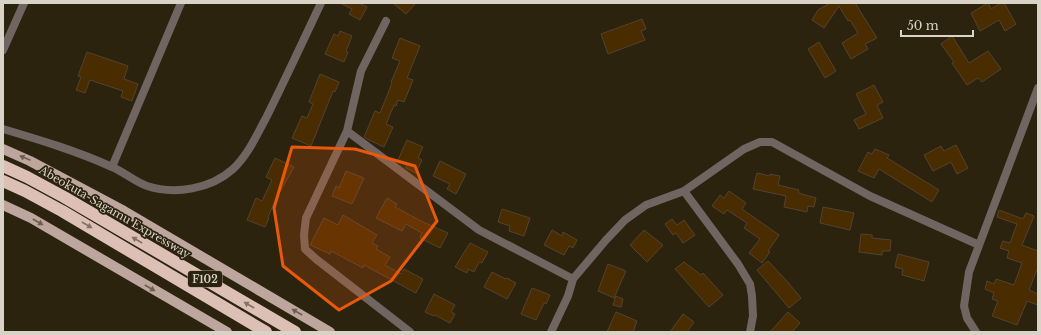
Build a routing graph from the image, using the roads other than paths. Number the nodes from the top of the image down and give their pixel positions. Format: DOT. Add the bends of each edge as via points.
graph roads {
  1 [pos="24,3"];
  2 [pos="181,3"];
  3 [pos="321,3"];
  4 [pos="386,21"];
  5 [pos="3,50"];
  6 [pos="1038,88"];
  7 [pos="3,129"];
  8 [pos="347,131"];
  9 [pos="3,149"];
  10 [pos="3,166"];
  11 [pos="112,167"];
  12 [pos="3,181"];
  13 [pos="684,191"];
  14 [pos="3,205"];
  15 [pos="979,245"];
  16 [pos="573,279"];
  17 [pos="227,332"];
  18 [pos="266,332"];
  19 [pos="295,332"];
  20 [pos="330,332"];
  21 [pos="410,332"];
  22 [pos="551,332"];
  23 [pos="750,332"];
  24 [pos="976,332"];
  1 -- 5 [label="street"];
  2 -- 11 [label="street"];
  3 -- 11 [label="street" via="254,140 233,169 216,180 197,187 175,190 147,186"];
  4 -- 8 [label="street" via="361,71"];
  6 -- 15 [label="street"];
  7 -- 11 [label="street" via="48,142"];
  8 -- 16 [label="street" via="479,230"];
  8 -- 21 [label="street" via="306,218 305,249"];
  20 -- 9 [label="main road, one-way" via="124,211 30,160"];
  19 -- 10 [label="highway, Abeokuta-Sagamu Expressway / F102, one-way" via="114,226"];
  12 -- 18 [label="highway, F102, one-way" via="37,197 107,237"];
  13 -- 15 [label="street" via="744,149 760,142 772,142 870,196"];
  13 -- 16 [label="street" via="646,205 625,220"];
  13 -- 23 [label="street" via="750,284 753,316"];
  14 -- 17 [label="main road, one-way" via="31,218"];
  15 -- 24 [label="street" via="969,272 964,306 967,318"];
  16 -- 22 [label="street"];
}
